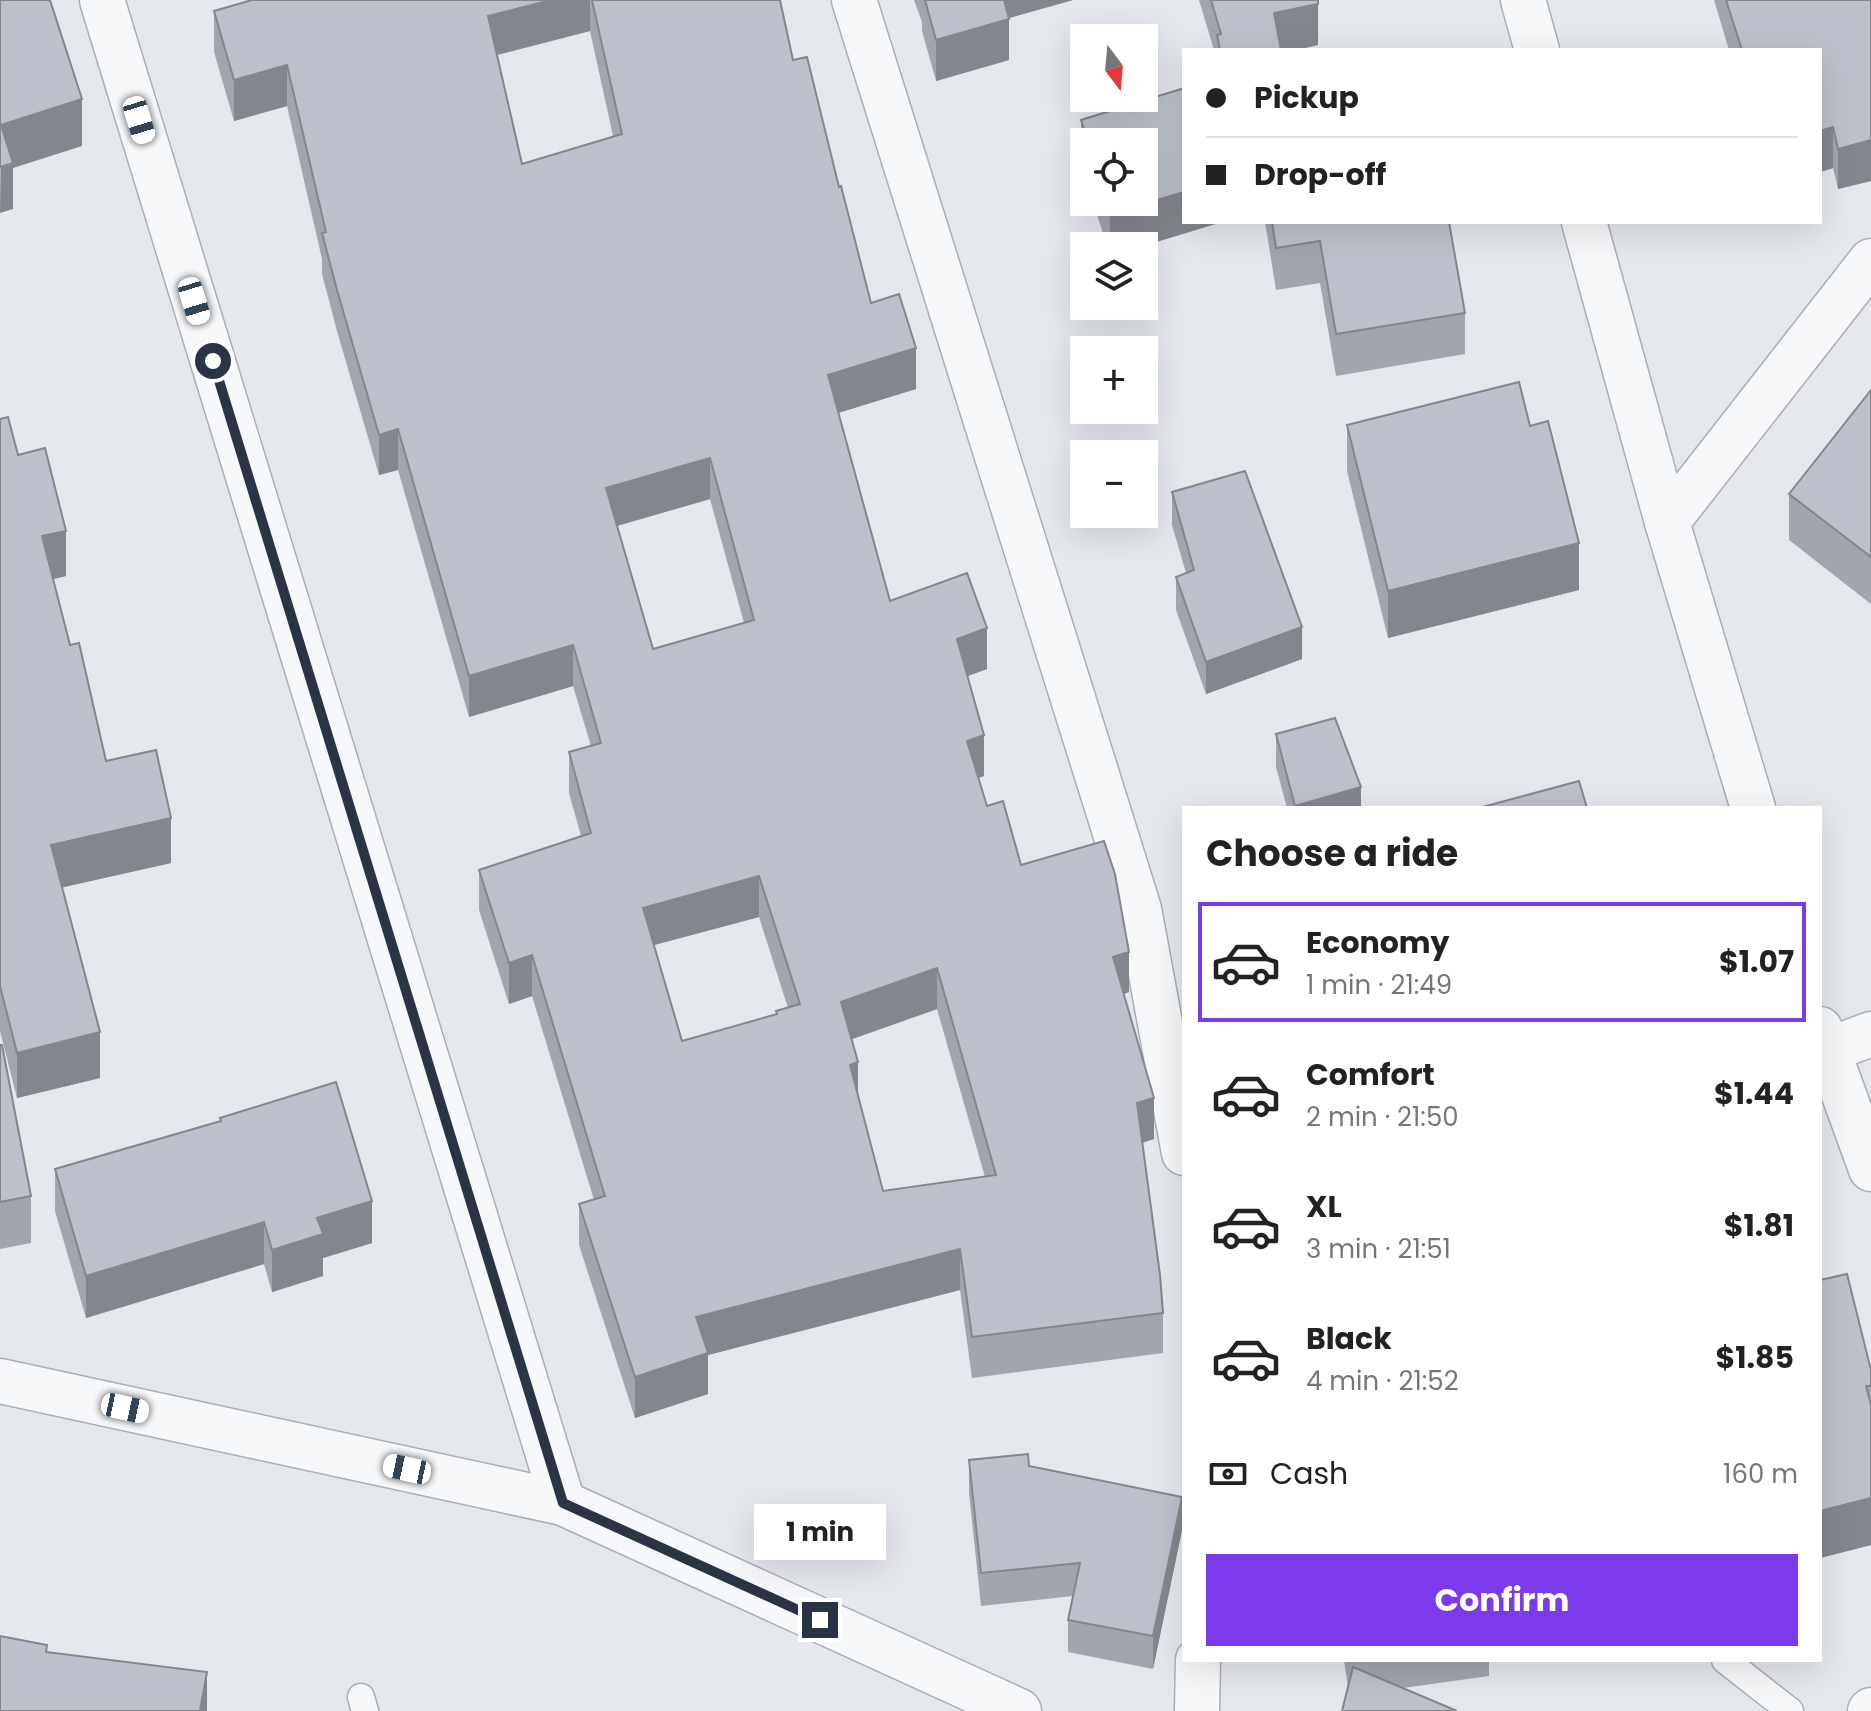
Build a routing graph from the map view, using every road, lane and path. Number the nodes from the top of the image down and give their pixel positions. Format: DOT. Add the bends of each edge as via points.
graph roads {
  1 [pos="102,0"];
  2 [pos="854,0"];
  3 [pos="1523,0"];
  4 [pos="1536,48"];
  5 [pos="1585,224"];
  6 [pos="1871,261"];
  7 [pos="1667,522"];
  8 [pos="1752,806"];
  9 [pos="1871,1034"];
  10 [pos="1823,1040"];
  11 [pos="1182,1142"];
  12 [pos="1871,1169"];
  13 [pos="0,1381"];
  14 [pos="563,1503"];
  15 [pos="1198,1662"];
  16 [pos="1728,1662"];
  17 [pos="1019,1711"];
  18 [pos="1197,1711"];
  19 [pos="1790,1711"];
  1 -- 14 [label="street"];
  2 -- 11 [label="street" via="1139,909"];
  3 -- 4 [label="street"];
  5 -- 7 [label="street"];
  6 -- 7 [label="street"];
  7 -- 8 [label="street"];
  9 -- 10 [label="street"];
  10 -- 12 [label="street"];
  13 -- 14 [label="street"];
  14 -- 17 [label="street"];
  15 -- 18 [label="street"];
  16 -- 19 [label="lane"];
}
